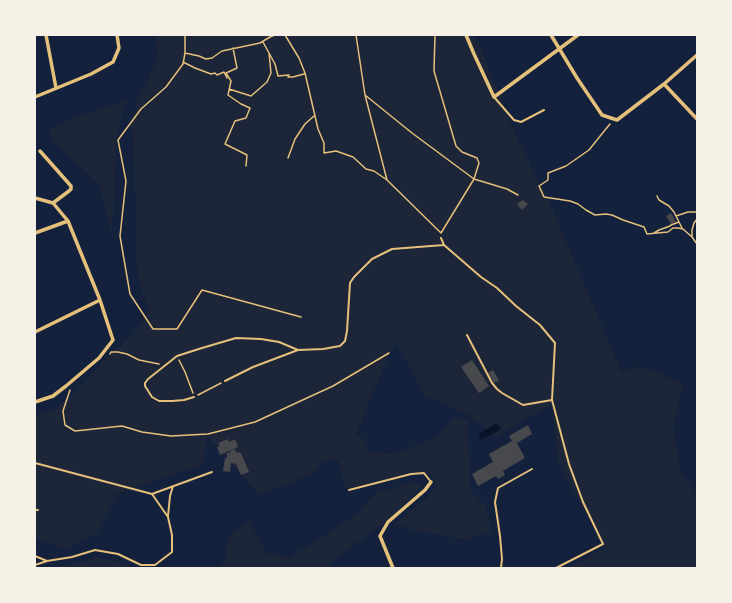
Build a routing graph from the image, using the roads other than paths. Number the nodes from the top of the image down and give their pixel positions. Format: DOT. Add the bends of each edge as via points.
graph roads {
  1 [pos="46,35"];
  2 [pos="117,35"];
  3 [pos="466,35"];
  4 [pos="551,35"];
  5 [pos="578,35"];
  6 [pos="559,48"];
  7 [pos="697,54"];
  8 [pos="664,84"];
  9 [pos="56,88"];
  10 [pos="35,97"];
  11 [pos="494,97"];
  12 [pos="544,110"];
  13 [pos="697,118"];
  14 [pos="40,151"];
  15 [pos="35,198"];
  16 [pos="53,203"];
  17 [pos="68,221"];
  18 [pos="35,233"];
  19 [pos="441,238"];
  20 [pos="444,245"];
  21 [pos="100,300"];
  22 [pos="35,332"];
  23 [pos="467,335"];
  24 [pos="298,350"];
  25 [pos="225,381"];
  26 [pos="194,397"];
  27 [pos="552,400"];
  28 [pos="35,402"];
  29 [pos="35,463"];
  30 [pos="532,469"];
  31 [pos="212,472"];
  32 [pos="431,482"];
  33 [pos="173,486"];
  34 [pos="349,490"];
  35 [pos="152,494"];
  36 [pos="35,510"];
  37 [pos="38,510"];
  38 [pos="168,517"];
  39 [pos="35,556"];
  40 [pos="47,561"];
  41 [pos="35,565"];
  42 [pos="393,568"];
  43 [pos="501,568"];
  44 [pos="556,568"];
  1 -- 9 [label="street"];
  2 -- 9 [label="street" via="119,48 113,62"];
  3 -- 11 [label="street"];
  4 -- 6 [label="street"];
  5 -- 6 [label="street"];
  6 -- 8 [label="street" via="602,114 617,120"];
  6 -- 11 [label="street"];
  7 -- 8 [label="street"];
  8 -- 13 [label="street"];
  9 -- 10 [label="street"];
  11 -- 12 [label="lane" via="514,120 521,122"];
  14 -- 16 [label="street" via="71,186 69,191"];
  15 -- 16 [label="street"];
  16 -- 17 [label="street"];
  17 -- 18 [label="street"];
  17 -- 21 [label="street"];
  19 -- 20 [label="lane"];
  20 -- 24 [label="lane" via="392,248 372,260 350,283 345,341 340,346"];
  20 -- 27 [label="lane" via="540,325 555,342"];
  21 -- 22 [label="street"];
  21 -- 28 [label="street" via="113,340 99,358 66,386 53,396"];
  23 -- 27 [label="lane" via="497,390 524,404"];
  24 -- 25 [label="lane" via="254,366"];
  24 -- 26 [label="lane" via="279,342 236,338 177,356 148,379 145,386 152,398 159,401"];
  27 -- 44 [label="lane" via="569,464 603,544"];
  29 -- 35 [label="lane"];
  30 -- 43 [label="lane" via="498,488 496,502"];
  31 -- 33 [label="lane"];
  32 -- 34 [label="lane" via="424,474 411,474"];
  32 -- 42 [label="street" via="388,522 380,536"];
  33 -- 35 [label="lane"];
  33 -- 38 [label="lane"];
  35 -- 38 [label="lane"];
  36 -- 37 [label="lane"];
  38 -- 40 [label="lane" via="172,552 155,565 141,565 118,554 95,550"];
  39 -- 40 [label="lane"];
  40 -- 41 [label="lane"];
}
